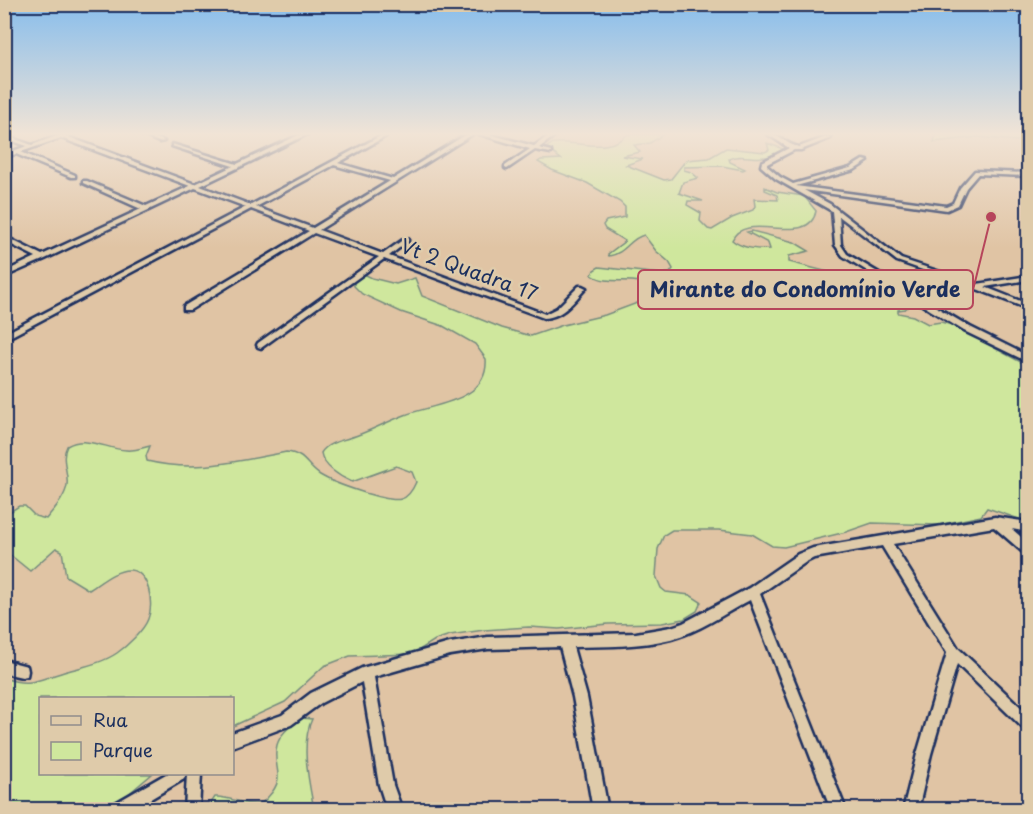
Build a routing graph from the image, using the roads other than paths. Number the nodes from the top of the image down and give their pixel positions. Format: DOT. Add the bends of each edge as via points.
graph roads {
  1 [pos="63,172"];
  2 [pos="159,172"];
  3 [pos="225,172"];
  4 [pos="317,172"];
  5 [pos="364,172"];
  6 [pos="409,172"];
  7 [pos="774,172"];
  8 [pos="841,172"];
  9 [pos="1027,174"];
  10 [pos="73,176"];
  11 [pos="394,181"];
  12 [pos="85,182"];
  13 [pos="792,185"];
  14 [pos="196,186"];
  15 [pos="252,206"];
  16 [pos="147,209"];
  17 [pos="840,220"];
  18 [pos="313,230"];
  19 [pos="4,238"];
  20 [pos="406,240"];
  21 [pos="383,256"];
  22 [pos="43,258"];
  23 [pos="4,275"];
  24 [pos="1029,278"];
  25 [pos="977,286"];
  26 [pos="582,288"];
  27 [pos="1029,307"];
  28 [pos="187,308"];
  29 [pos="4,338"];
  30 [pos="261,345"];
  31 [pos="1029,360"];
  32 [pos="995,522"];
  33 [pos="1029,527"];
  34 [pos="885,542"];
  35 [pos="1029,549"];
  36 [pos="753,591"];
  37 [pos="565,642"];
  38 [pos="954,652"];
  39 [pos="4,666"];
  40 [pos="22,671"];
  41 [pos="367,673"];
  42 [pos="1029,723"];
  43 [pos="234,739"];
  44 [pos="177,775"];
  45 [pos="194,775"];
  46 [pos="117,810"];
  47 [pos="192,810"];
  48 [pos="395,810"];
  49 [pos="601,810"];
  50 [pos="839,810"];
  51 [pos="910,810"];
  1 -- 10 [label="street"];
  2 -- 14 [label="street, Vt 2 Quadra 17"];
  3 -- 14 [label="street"];
  4 -- 15 [label="street"];
  5 -- 11 [label="street"];
  6 -- 11 [label="street"];
  7 -- 13 [label="street"];
  8 -- 13 [label="street"];
  9 -- 13 [label="street" via="977,172 956,204 947,208"];
  11 -- 18 [label="street"];
  12 -- 16 [label="street"];
  13 -- 17 [label="street" via="835,211"];
  14 -- 15 [label="street, Vt 2 Quadra 17"];
  14 -- 16 [label="street"];
  15 -- 18 [label="street, Vt 2 Quadra 17"];
  15 -- 29 [label="street"];
  16 -- 22 [label="street"];
  17 -- 25 [label="street" via="899,260"];
  17 -- 31 [label="street" via="837,245 845,255 966,329"];
  18 -- 21 [label="street, Vt 2 Quadra 17"];
  18 -- 28 [label="street"];
  19 -- 22 [label="street"];
  20 -- 21 [label="street"];
  21 -- 26 [label="street, Vt 2 Quadra 17" via="544,316 558,312"];
  21 -- 30 [label="street"];
  22 -- 23 [label="street"];
  24 -- 25 [label="street"];
  25 -- 27 [label="street"];
  32 -- 33 [label="street"];
  32 -- 34 [label="street"];
  32 -- 35 [label="street"];
  34 -- 36 [label="street" via="813,553"];
  34 -- 38 [label="street"];
  36 -- 37 [label="street" via="671,633 636,639"];
  36 -- 50 [label="street"];
  37 -- 41 [label="street" via="467,645"];
  37 -- 49 [label="street" via="580,697"];
  38 -- 42 [label="street"];
  38 -- 51 [label="street"];
  39 -- 40 [label="street"];
  41 -- 43 [label="street" via="316,698 285,720"];
  41 -- 48 [label="street" via="386,785"];
  44 -- 46 [label="street"];
  45 -- 47 [label="street"];
}
